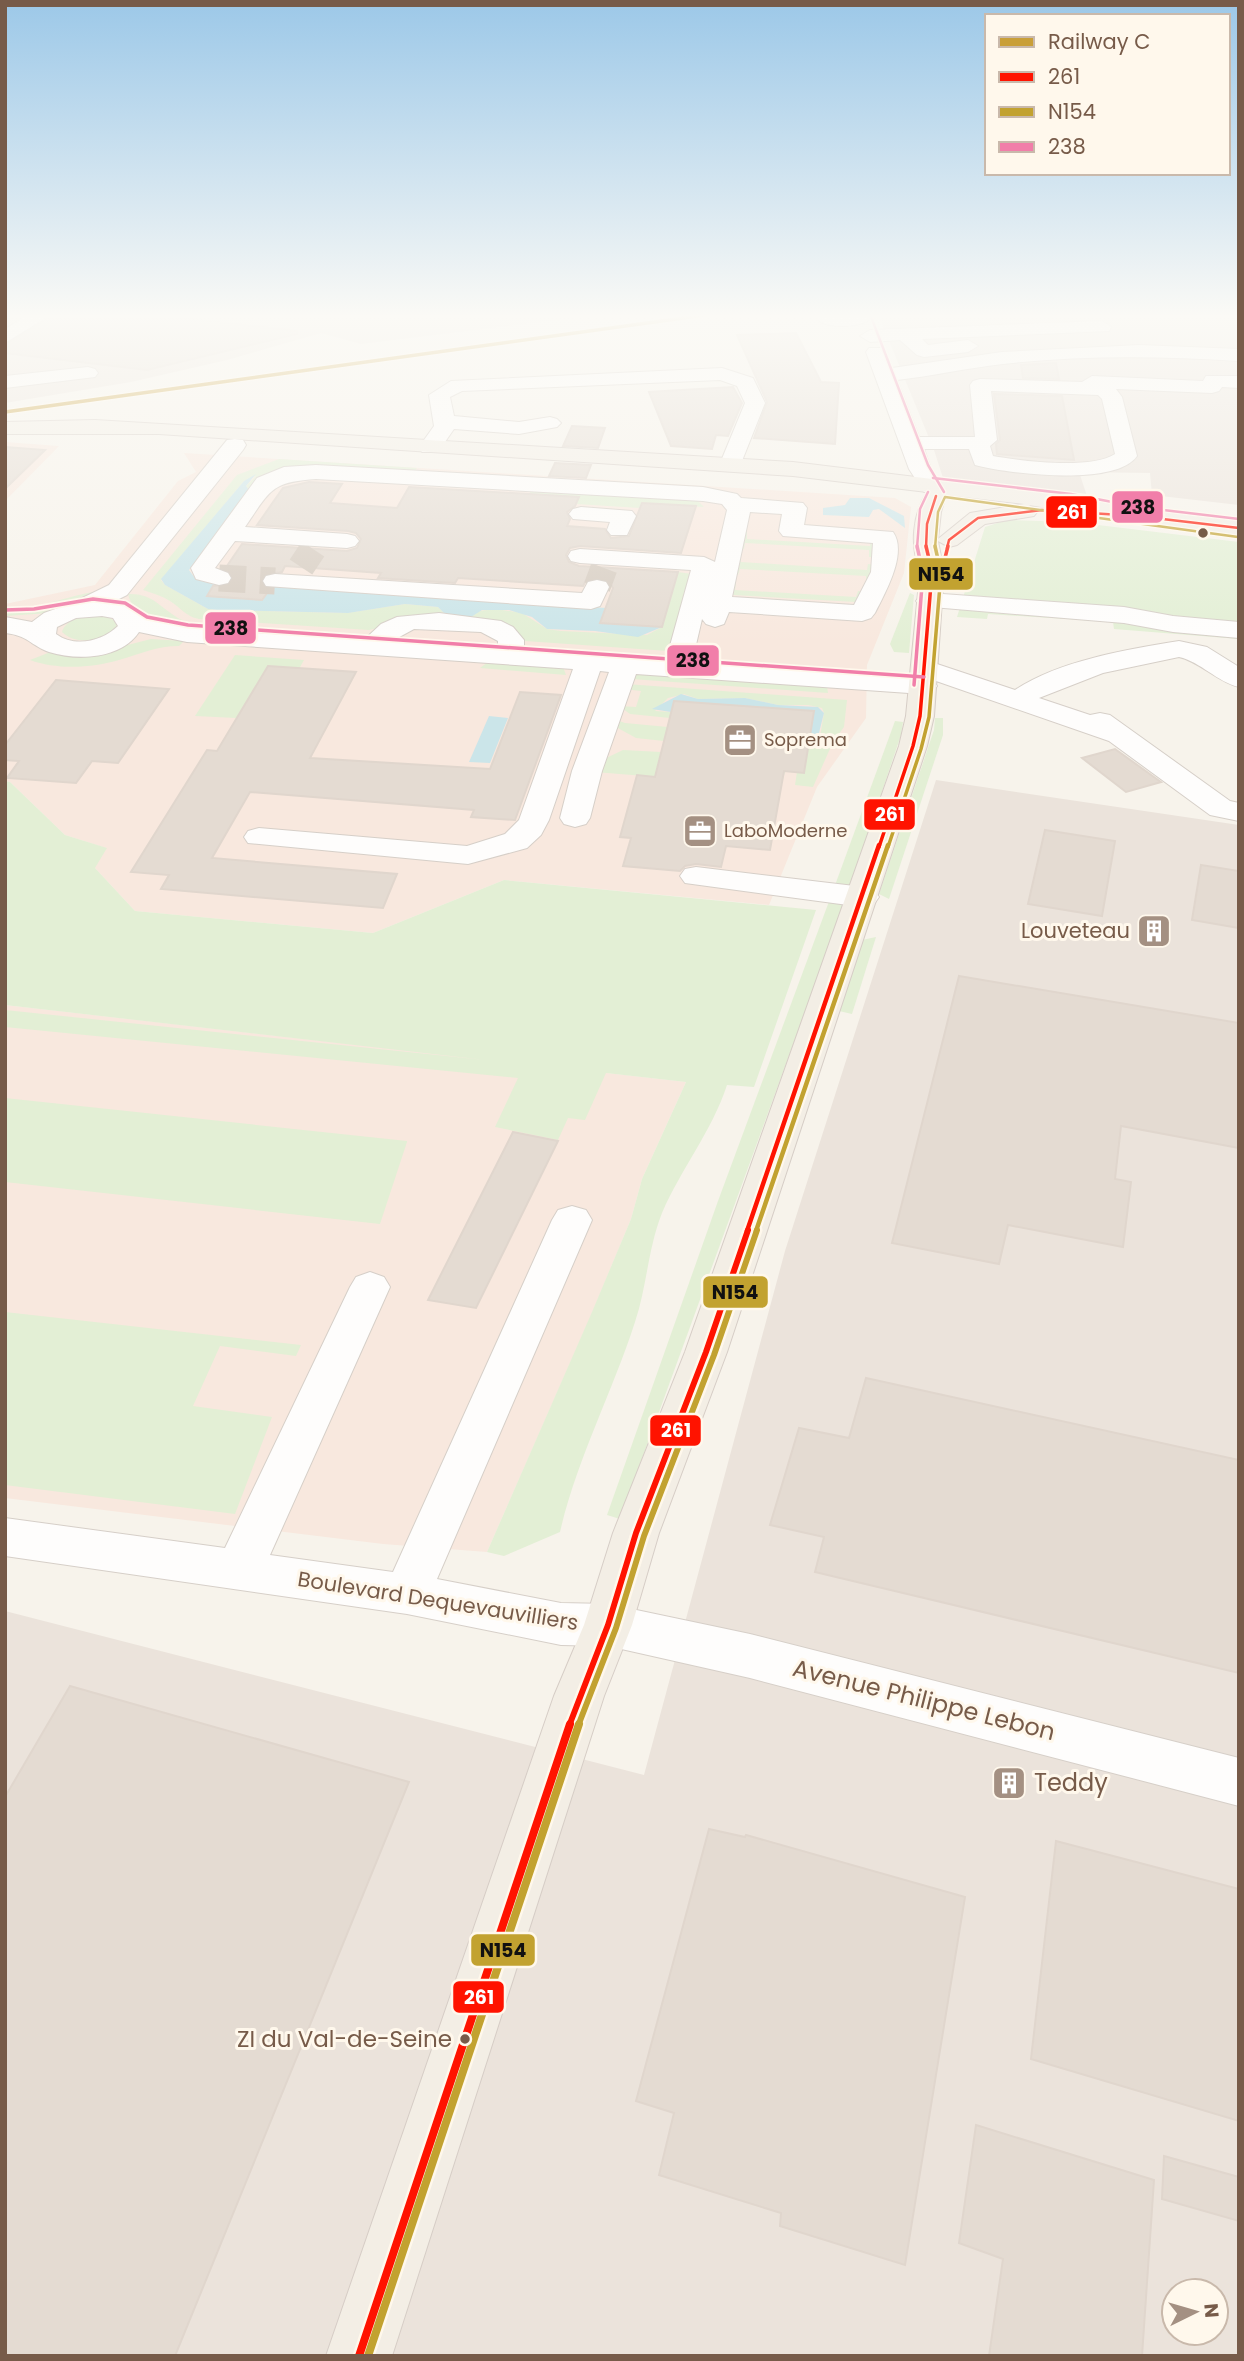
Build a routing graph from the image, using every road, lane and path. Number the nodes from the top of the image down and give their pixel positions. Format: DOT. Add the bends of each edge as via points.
graph roads {
  1 [pos="445,424"];
  2 [pos="473,424"];
  3 [pos="543,424"];
  4 [pos="747,424"];
  5 [pos="903,424"];
  6 [pos="984,424"];
  7 [pos="1118,424"];
  8 [pos="5,429"];
  9 [pos="240,440"];
  10 [pos="978,443"];
  11 [pos="911,444"];
  12 [pos="430,447"];
  13 [pos="730,466"];
  14 [pos="870,478"];
  15 [pos="934,492"];
  16 [pos="728,501"];
  17 [pos="1042,510"];
  18 [pos="581,514"];
  19 [pos="1137,516"];
  20 [pos="1239,528"];
  21 [pos="228,533"];
  22 [pos="949,540"];
  23 [pos="347,541"];
  24 [pos="580,556"];
  25 [pos="608,558"];
  26 [pos="300,564"];
  27 [pos="704,564"];
  28 [pos="932,572"];
  29 [pos="219,578"];
  30 [pos="929,601"];
  31 [pos="123,607"];
  32 [pos="716,611"];
  33 [pos="69,612"];
  34 [pos="5,619"];
  35 [pos="5,625"];
  36 [pos="1239,630"];
  37 [pos="187,635"];
  38 [pos="43,636"];
  39 [pos="109,643"];
  40 [pos="589,663"];
  41 [pos="625,666"];
  42 [pos="682,670"];
  43 [pos="721,672"];
  44 [pos="924,677"];
  45 [pos="1239,679"];
  46 [pos="1004,697"];
  47 [pos="1239,812"];
  48 [pos="575,818"];
  49 [pos="259,837"];
  50 [pos="696,876"];
  51 [pos="863,897"];
  52 [pos="572,1220"];
  53 [pos="370,1287"];
  54 [pos="5,1537"];
  55 [pos="238,1572"];
  56 [pos="407,1594"];
  57 [pos="608,1625"];
  58 [pos="1239,1782"];
  59 [pos="359,2356"];
  1 -- 12 [label="street"];
  2 -- 3 [label="street" via="519,428"];
  4 -- 13 [label="street"];
  5 -- 11 [label="street"];
  6 -- 10 [label="street" via="986,440"];
  7 -- 10 [label="street" via="1126,456 1099,467 993,463 983,460"];
  8 -- 9 [label="main road"];
  9 -- 12 [label="main road"];
  9 -- 15 [label="main road"];
  9 -- 31 [label="street"];
  10 -- 11 [label="street"];
  11 -- 14 [label="street" via="891,469"];
  11 -- 15 [label="street"];
  12 -- 13 [label="main road"];
  13 -- 14 [label="main road"];
  14 -- 15 [label="main road"];
  15 -- 17 [label="main road"];
  15 -- 19 [label="main road" via="1070,503"];
  15 -- 22 [label="main road, Boulevard Dequevauvilliers" via="949,506"];
  15 -- 28 [label="main road, Boulevard Dequevauvilliers" via="926,550"];
  16 -- 21 [label="street" via="687,493 299,472 265,483"];
  16 -- 27 [label="street"];
  16 -- 32 [label="street" via="739,508"];
  16 -- 32 [label="street" via="795,508 791,531 885,537 883,572 862,614"];
  17 -- 19 [label="main road"];
  17 -- 22 [label="main road, Boulevard Dequevauvilliers" via="978,518"];
  18 -- 25 [label="street" via="624,516"];
  19 -- 20 [label="main road"];
  21 -- 26 [label="street"];
  21 -- 29 [label="street" via="203,568 205,574"];
  22 -- 28 [label="main road, Boulevard Dequevauvilliers" via="946,558"];
  23 -- 26 [label="street"];
  24 -- 25 [label="street"];
  25 -- 26 [label="street" via="591,601"];
  25 -- 27 [label="street"];
  27 -- 42 [label="street"];
  28 -- 30 [label="main road, Boulevard Dequevauvilliers"];
  30 -- 36 [label="street" via="1124,615"];
  30 -- 44 [label="main road, Boulevard Dequevauvilliers"];
  31 -- 33 [label="street"];
  31 -- 37 [label="street" via="145,626"];
  31 -- 39 [label="street" via="128,632"];
  32 -- 42 [label="street"];
  32 -- 43 [label="street" via="724,633"];
  33 -- 34 [label="street"];
  33 -- 38 [label="street" via="44,624"];
  35 -- 38 [label="street"];
  37 -- 39 [label="street"];
  37 -- 40 [label="street" via="318,654 371,648"];
  38 -- 39 [label="street" via="71,649"];
  40 -- 41 [label="street"];
  40 -- 49 [label="street" via="534,820 516,841 468,855"];
  41 -- 42 [label="street"];
  41 -- 48 [label="street"];
  42 -- 43 [label="street"];
  43 -- 44 [label="street"];
  44 -- 46 [label="street"];
  44 -- 51 [label="main road, Boulevard Dequevauvilliers" via="913,746"];
  45 -- 46 [label="street" via="1198,653 1179,649 1058,678"];
  46 -- 47 [label="street" via="1067,717 1086,711 1221,809"];
  50 -- 51 [label="street"];
  51 -- 57 [label="main road, Boulevard Dequevauvilliers" via="706,1352 636,1533"];
  52 -- 56 [label="street"];
  53 -- 55 [label="street"];
  54 -- 55 [label="street, Boulevard Dequevauvilliers"];
  55 -- 56 [label="street, Boulevard Dequevauvilliers"];
  56 -- 57 [label="street, Boulevard Dequevauvilliers" via="561,1624"];
  57 -- 58 [label="street, Avenue Philippe Lebon" via="777,1662"];
  57 -- 59 [label="main road" via="579,1696"];
}
